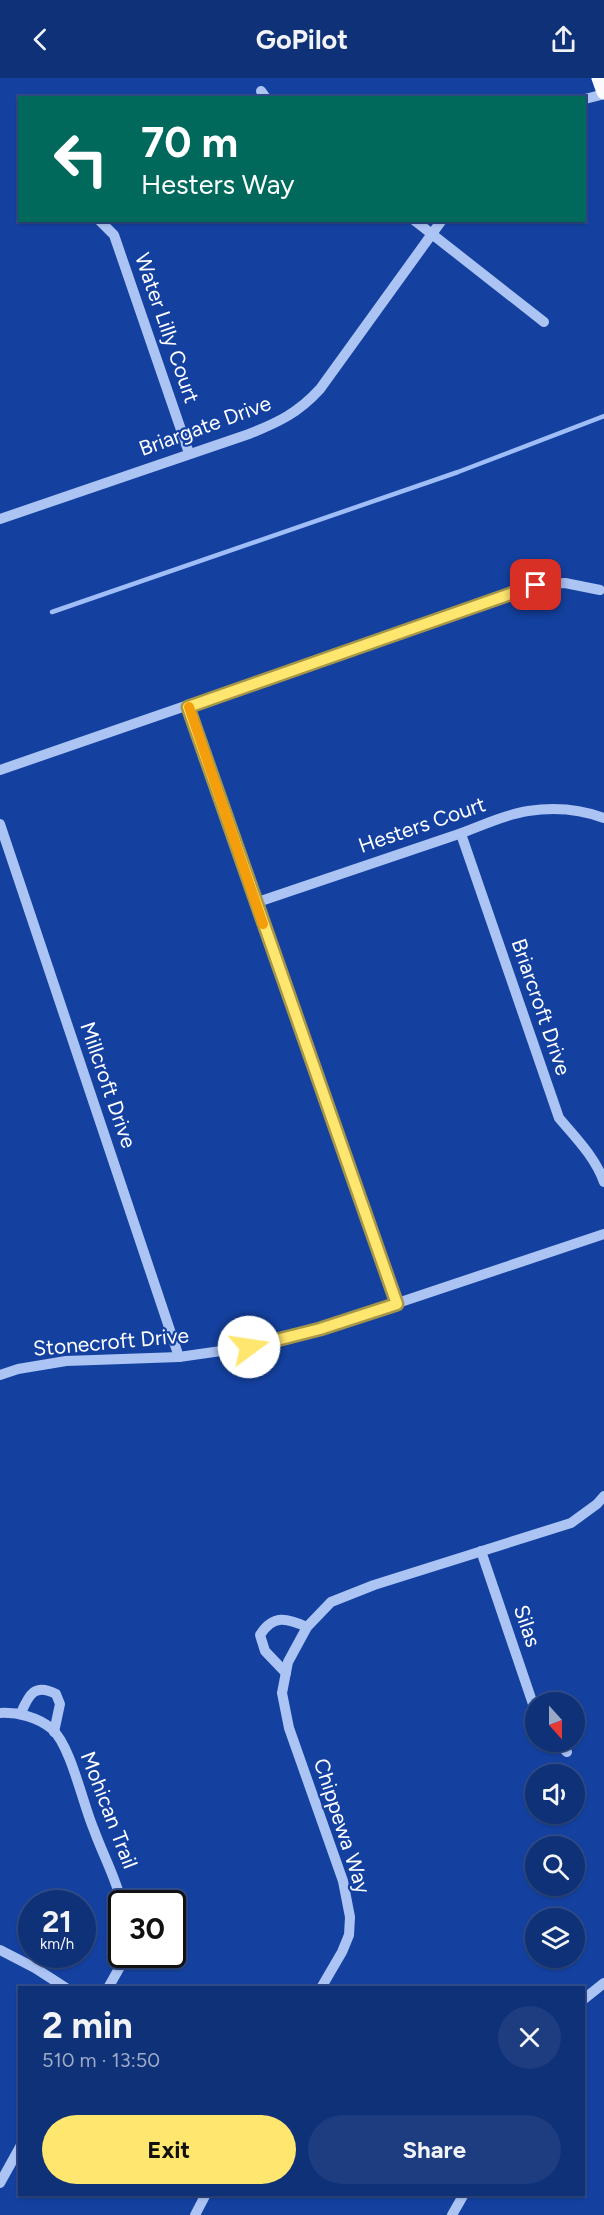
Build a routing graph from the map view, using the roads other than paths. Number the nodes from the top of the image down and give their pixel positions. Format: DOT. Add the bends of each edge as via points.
graph roads {
  1 [pos="599,78"];
  2 [pos="604,93"];
  3 [pos="586,99"];
  4 [pos="101,222"];
  5 [pos="417,222"];
  6 [pos="441,222"];
  7 [pos="433,234"];
  8 [pos="544,322"];
  9 [pos="189,453"];
  10 [pos="0,519"];
  11 [pos="600,591"];
  12 [pos="188,707"];
  13 [pos="0,770"];
  14 [pos="604,818"];
  15 [pos="0,824"];
  16 [pos="461,834"];
  17 [pos="255,903"];
  18 [pos="604,1182"];
  19 [pos="604,1234"];
  20 [pos="397,1304"];
  21 [pos="179,1357"];
  22 [pos="0,1375"];
  23 [pos="604,1496"];
  24 [pos="481,1551"];
  25 [pos="307,1627"];
  26 [pos="286,1673"];
  27 [pos="529,1692"];
  28 [pos="0,1713"];
  29 [pos="21,1713"];
  30 [pos="54,1732"];
  31 [pos="119,1890"];
  32 [pos="0,1950"];
  33 [pos="119,1968"];
  34 [pos="604,1983"];
  35 [pos="63,1986"];
  36 [pos="109,1986"];
  37 [pos="322,1986"];
  38 [pos="585,1998"];
  39 [pos="18,2151"];
  40 [pos="0,2183"];
  41 [pos="205,2196"];
  42 [pos="463,2196"];
  43 [pos="195,2215"];
  44 [pos="452,2215"];
  1 -- 2 [label="main road"];
  2 -- 3 [label="street"];
  4 -- 9 [label="street, Water Lilly Court" via="114,235"];
  5 -- 7 [label="street"];
  6 -- 7 [label="street, Briargate Drive"];
  7 -- 8 [label="street"];
  7 -- 9 [label="street, Briargate Drive" via="304,406 282,421"];
  9 -- 10 [label="street, Briargate Drive"];
  11 -- 12 [label="street" via="565,583 536,585"];
  12 -- 13 [label="street"];
  12 -- 17 [label="street"];
  14 -- 16 [label="street, Hesters Court" via="558,809 527,811"];
  15 -- 21 [label="street, Millcroft Drive"];
  16 -- 17 [label="street, Hesters Court"];
  16 -- 18 [label="street, Briarcroft Drive" via="559,1118 589,1153"];
  17 -- 20 [label="street"];
  19 -- 20 [label="street, Stonecroft Drive"];
  20 -- 21 [label="street, Stonecroft Drive" via="249,1347"];
  21 -- 22 [label="street, Stonecroft Drive" via="66,1361"];
  23 -- 24 [label="street, Chippewa Way" via="571,1523"];
  24 -- 25 [label="street, Chippewa Way" via="331,1602"];
  24 -- 27 [label="street, Silas"];
  25 -- 26 [label="street, Chippewa Way"];
  25 -- 26 [label="street" via="290,1620 273,1621 260,1635 265,1651"];
  26 -- 37 [label="street, Chippewa Way" via="282,1693 290,1728 343,1881 350,1917 349,1935"];
  28 -- 29 [label="street"];
  29 -- 30 [label="street"];
  29 -- 30 [label="street" via="27,1697 38,1690 57,1694 60,1704"];
  30 -- 31 [label="street, Mohican Trail" via="62,1743"];
  32 -- 35 [label="street"];
  33 -- 36 [label="street"];
  34 -- 38 [label="street"];
  39 -- 40 [label="street"];
  41 -- 43 [label="street"];
  42 -- 44 [label="street"];
}
